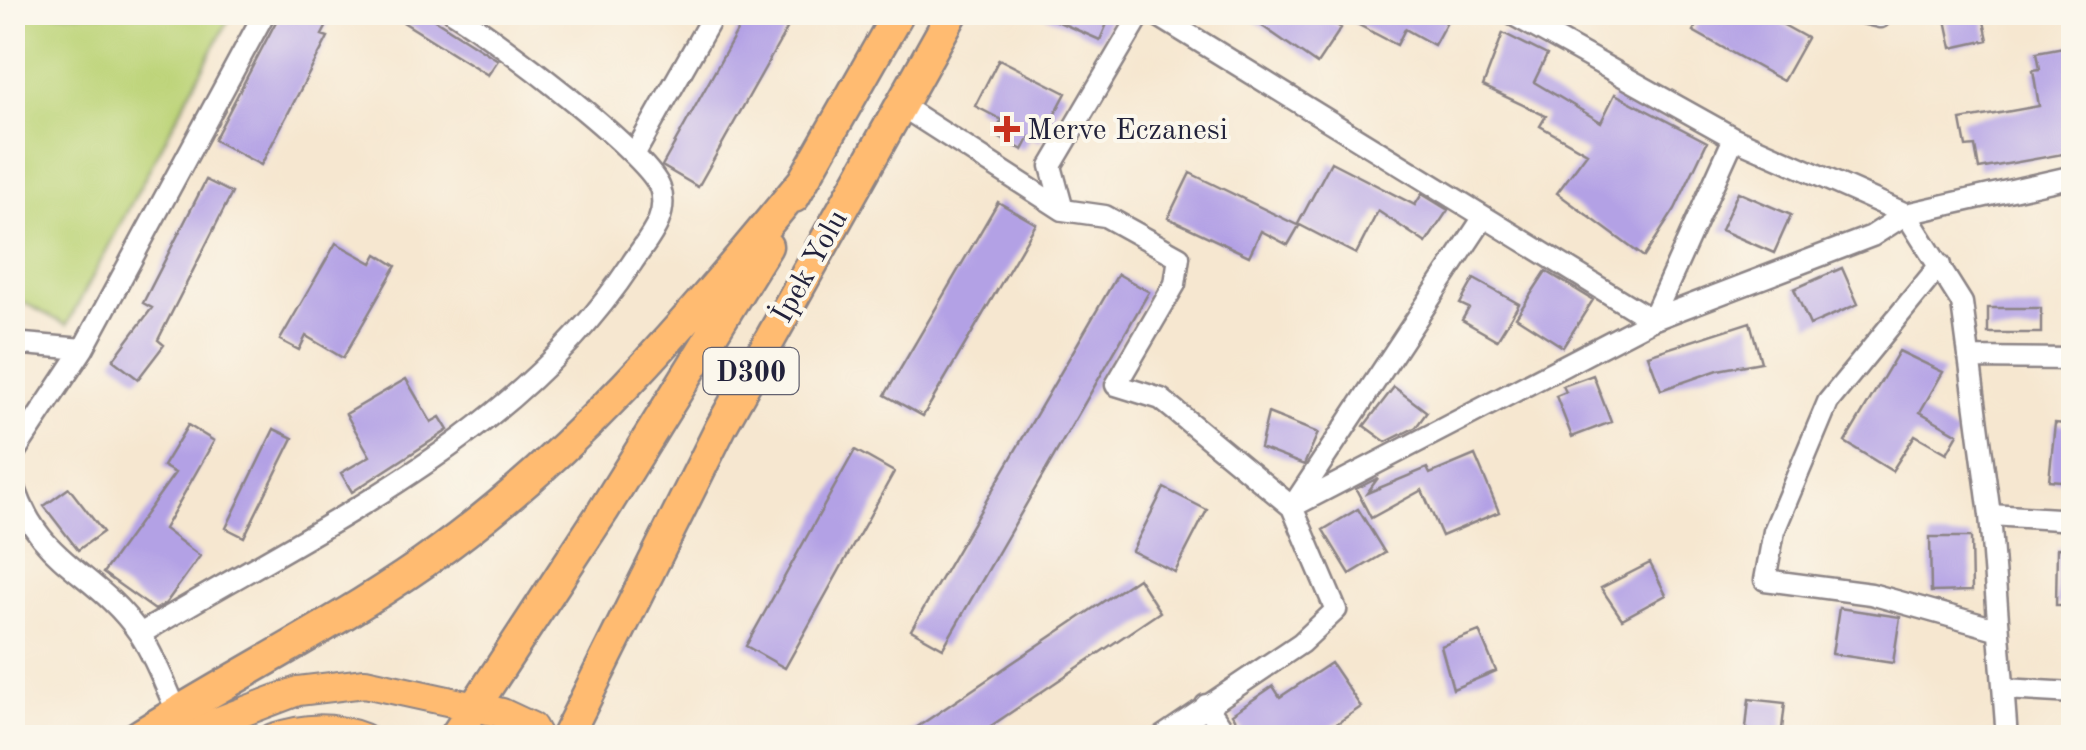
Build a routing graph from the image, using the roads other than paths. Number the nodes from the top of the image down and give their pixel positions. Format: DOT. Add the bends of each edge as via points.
graph roads {
  1 [pos="265,12"];
  2 [pos="453,12"];
  3 [pos="715,12"];
  4 [pos="953,12"];
  5 [pos="1142,12"];
  6 [pos="1152,12"];
  7 [pos="1508,12"];
  8 [pos="896,16"];
  9 [pos="900,105"];
  10 [pos="1734,138"];
  11 [pos="635,153"];
  12 [pos="2074,176"];
  13 [pos="802,181"];
  14 [pos="1063,210"];
  15 [pos="1906,214"];
  16 [pos="1484,217"];
  17 [pos="1940,265"];
  18 [pos="1652,320"];
  19 [pos="12,343"];
  20 [pos="83,349"];
  21 [pos="1969,358"];
  22 [pos="2074,359"];
  23 [pos="12,456"];
  24 [pos="12,478"];
  25 [pos="1292,507"];
  26 [pos="1990,515"];
  27 [pos="2074,520"];
  28 [pos="1996,629"];
  29 [pos="140,634"];
  30 [pos="2004,689"];
  31 [pos="2074,693"];
  32 [pos="1206,705"];
  33 [pos="472,707"];
  34 [pos="176,724"];
  35 [pos="135,738"];
  36 [pos="273,738"];
  37 [pos="364,738"];
  38 [pos="454,738"];
  39 [pos="538,738"];
  40 [pos="566,738"];
  41 [pos="1160,738"];
  42 [pos="1229,738"];
  43 [pos="2007,738"];
  1 -- 20 [label="street"];
  2 -- 11 [label="street"];
  3 -- 11 [label="street"];
  4 -- 9 [label="highway, İpek Yolu / D300"];
  5 -- 14 [label="street" via="1051,166"];
  6 -- 16 [label="street"];
  7 -- 10 [label="street"];
  8 -- 13 [label="highway, İpek Yolu / D300"];
  9 -- 14 [label="street"];
  9 -- 40 [label="highway, İpek Yolu / D300" via="721,427"];
  10 -- 15 [label="street"];
  10 -- 18 [label="street"];
  11 -- 29 [label="street" via="660,189 661,218 600,312 562,354 451,450"];
  12 -- 15 [label="street"];
  13 -- 33 [label="highway, İpek Yolu / D300" via="604,512"];
  13 -- 34 [label="highway" via="669,340 530,480 424,562"];
  14 -- 25 [label="street" via="1104,216 1179,257 1175,284 1116,385 1161,399"];
  15 -- 17 [label="street"];
  15 -- 18 [label="street" via="1872,236"];
  16 -- 18 [label="street"];
  16 -- 25 [label="street"];
  17 -- 21 [label="street" via="1962,303"];
  17 -- 28 [label="street" via="1828,402 1774,531 1764,580 1871,594"];
  18 -- 25 [label="street"];
  19 -- 20 [label="street"];
  20 -- 23 [label="street"];
  21 -- 22 [label="street"];
  21 -- 26 [label="street"];
  24 -- 29 [label="street" via="38,538"];
  25 -- 32 [label="street" via="1336,610 1301,643"];
  26 -- 27 [label="street"];
  26 -- 28 [label="street"];
  28 -- 30 [label="street"];
  29 -- 34 [label="street"];
  30 -- 31 [label="street"];
  30 -- 43 [label="street"];
  32 -- 41 [label="street"];
  32 -- 42 [label="street"];
  33 -- 34 [label="main road" via="399,689 332,684"];
  33 -- 38 [label="highway, İpek Yolu"];
  33 -- 39 [label="main road" via="518,718"];
  34 -- 35 [label="highway"];
  36 -- 37 [label="main road" via="311,728"];
}
